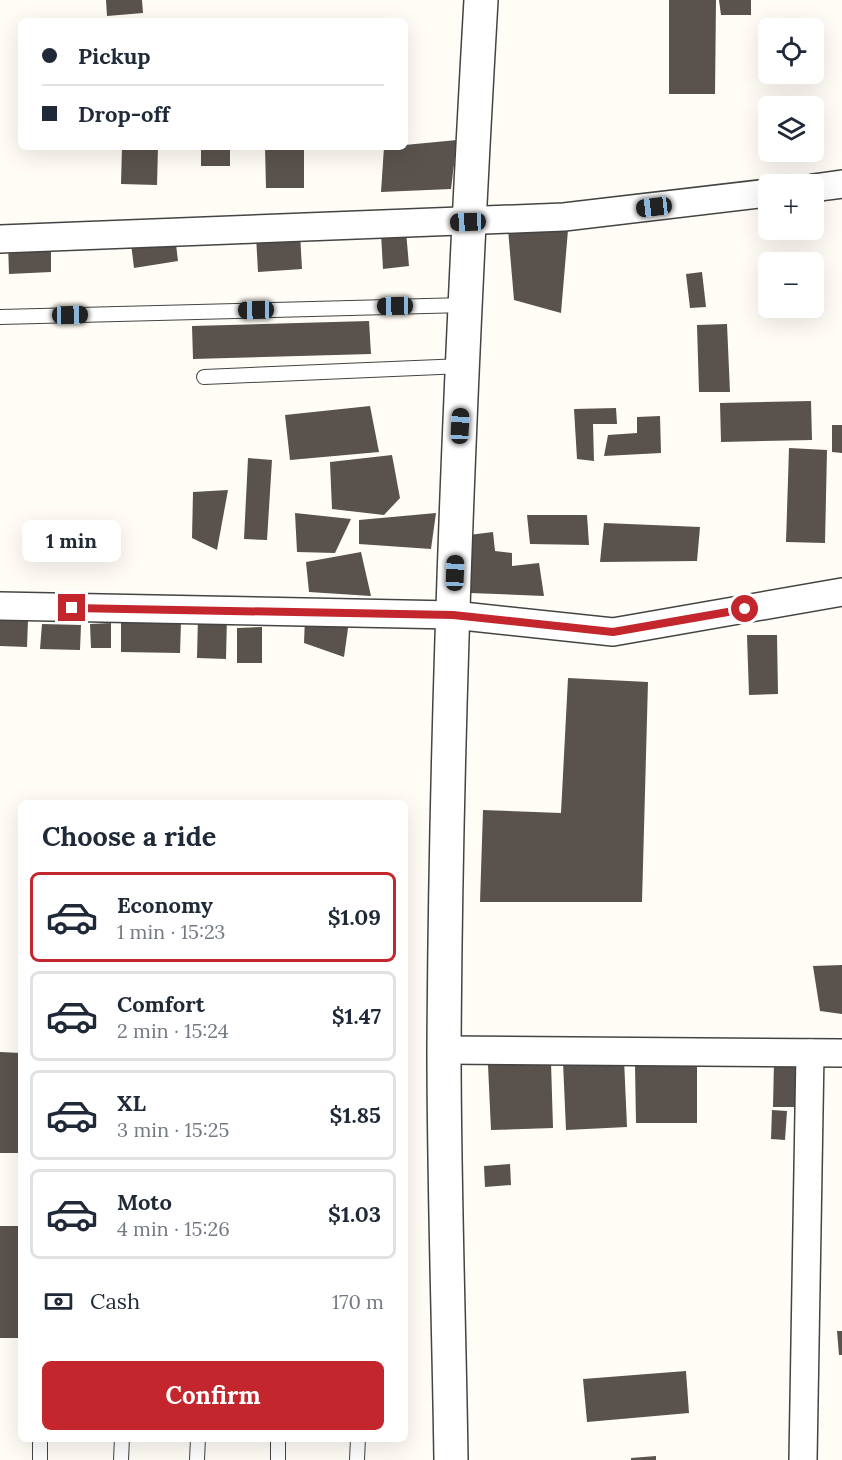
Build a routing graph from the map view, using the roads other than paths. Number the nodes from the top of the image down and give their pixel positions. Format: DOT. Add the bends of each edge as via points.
graph roads {
  1 [pos="481,0"];
  2 [pos="842,184"];
  3 [pos="824,186"];
  4 [pos="758,194"];
  5 [pos="468,222"];
  6 [pos="0,239"];
  7 [pos="465,305"];
  8 [pos="0,317"];
  9 [pos="463,366"];
  10 [pos="204,377"];
  11 [pos="842,592"];
  12 [pos="0,606"];
  13 [pos="453,615"];
  14 [pos="444,1050"];
  15 [pos="810,1053"];
  16 [pos="842,1053"];
  17 [pos="40,1442"];
  18 [pos="122,1442"];
  19 [pos="198,1442"];
  20 [pos="278,1442"];
  21 [pos="358,1442"];
  22 [pos="40,1460"];
  23 [pos="122,1460"];
  24 [pos="197,1460"];
  25 [pos="278,1460"];
  26 [pos="357,1460"];
  27 [pos="451,1460"];
  28 [pos="803,1460"];
  1 -- 5 [label="street"];
  2 -- 3 [label="street"];
  4 -- 5 [label="street" via="564,217"];
  5 -- 6 [label="street"];
  5 -- 7 [label="street"];
  7 -- 8 [label="lane"];
  7 -- 9 [label="street"];
  9 -- 10 [label="lane"];
  9 -- 13 [label="street"];
  11 -- 13 [label="street" via="613,632"];
  12 -- 13 [label="street"];
  13 -- 14 [label="street"];
  14 -- 15 [label="street"];
  14 -- 27 [label="street"];
  15 -- 16 [label="street"];
  15 -- 28 [label="street"];
  17 -- 22 [label="lane"];
  18 -- 23 [label="lane"];
  19 -- 24 [label="lane"];
  20 -- 25 [label="lane"];
  21 -- 26 [label="lane"];
}
